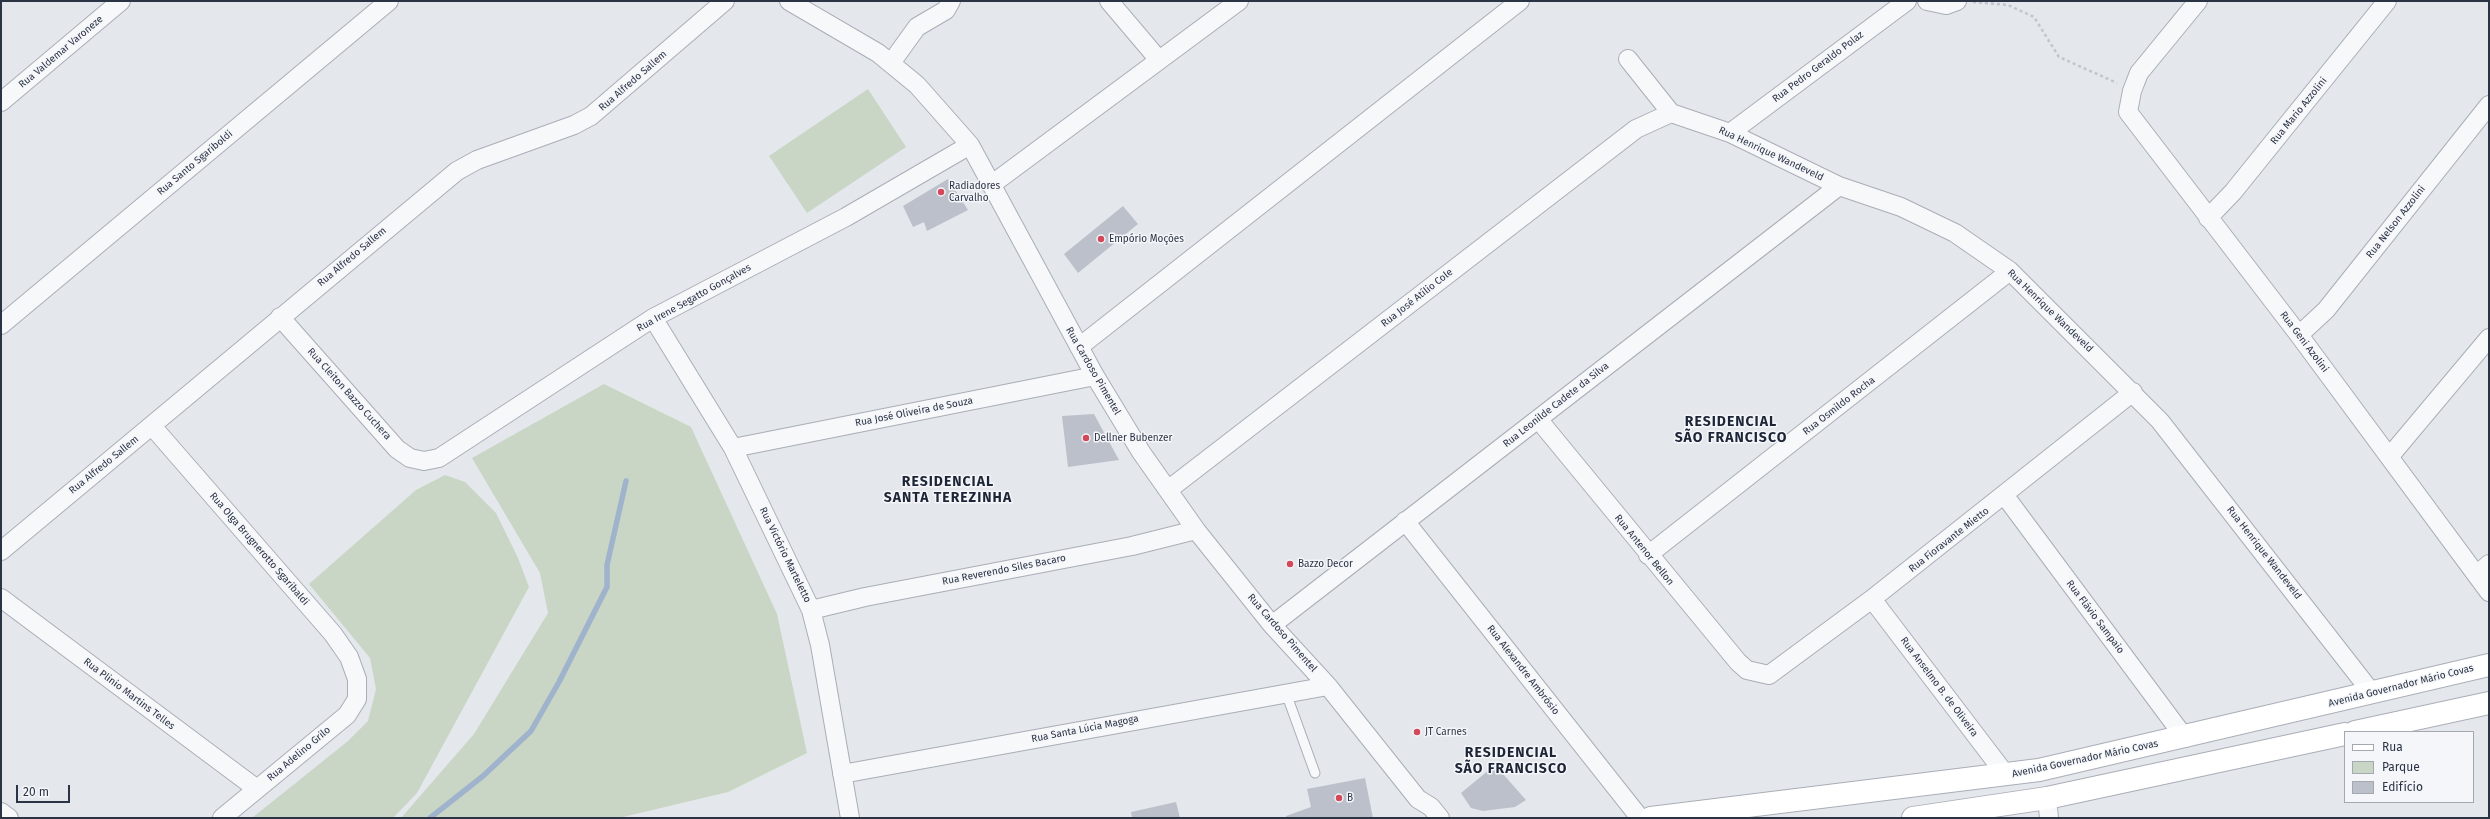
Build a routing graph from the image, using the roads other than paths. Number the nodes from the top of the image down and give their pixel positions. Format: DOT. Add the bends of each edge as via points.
graph roads {
  1 [pos="121,1"];
  2 [pos="389,1"];
  3 [pos="725,1"];
  4 [pos="789,1"];
  5 [pos="951,1"];
  6 [pos="1109,1"];
  7 [pos="1239,1"];
  8 [pos="1520,1"];
  9 [pos="1906,1"];
  10 [pos="1927,1"];
  11 [pos="1957,1"];
  12 [pos="2198,1"];
  13 [pos="2386,1"];
  14 [pos="1628,59"];
  15 [pos="1160,60"];
  16 [pos="891,63"];
  17 [pos="1,102"];
  18 [pos="2489,105"];
  19 [pos="1671,113"];
  20 [pos="1730,133"];
  21 [pos="970,146"];
  22 [pos="992,185"];
  23 [pos="1839,186"];
  24 [pos="2208,218"];
  25 [pos="2010,271"];
  26 [pos="280,317"];
  27 [pos="653,318"];
  28 [pos="1,325"];
  29 [pos="2299,335"];
  30 [pos="2489,338"];
  31 [pos="1079,347"];
  32 [pos="1095,376"];
  33 [pos="2133,392"];
  34 [pos="1538,419"];
  35 [pos="152,426"];
  36 [pos="733,448"];
  37 [pos="2390,456"];
  38 [pos="424,461"];
  39 [pos="1168,490"];
  40 [pos="2005,496"];
  41 [pos="1406,522"];
  42 [pos="1196,530"];
  43 [pos="1,551"];
  44 [pos="1648,555"];
  45 [pos="2483,569"];
  46 [pos="2489,592"];
  47 [pos="1,598"];
  48 [pos="1872,599"];
  49 [pos="811,610"];
  50 [pos="1272,625"];
  51 [pos="2489,665"];
  52 [pos="1758,674"];
  53 [pos="357,679"];
  54 [pos="1328,686"];
  55 [pos="1286,693"];
  56 [pos="2372,693"];
  57 [pos="2489,703"];
  58 [pos="2359,731"];
  59 [pos="2344,734"];
  60 [pos="2185,738"];
  61 [pos="1315,773"];
  62 [pos="842,774"];
  63 [pos="2006,775"];
  64 [pos="257,789"];
  65 [pos="1418,799"];
  66 [pos="2048,808"];
  67 [pos="1,812"];
  68 [pos="10,818"];
  69 [pos="222,818"];
  70 [pos="850,818"];
  71 [pos="1423,818"];
  72 [pos="1440,818"];
  73 [pos="1640,818"];
  74 [pos="1651,818"];
  75 [pos="1913,818"];
  1 -- 17 [label="street, Rua Valdemar Varoneze"];
  2 -- 28 [label="street, Rua Santo Sgariboldi"];
  3 -- 26 [label="street, Rua Alfredo Sallem" via="591,116 574,125 477,160 457,171"];
  4 -- 16 [label="street, Rua Cardoso Pimentel" via="836,27"];
  5 -- 16 [label="street" via="946,10 918,27"];
  6 -- 15 [label="street"];
  7 -- 15 [label="street"];
  8 -- 31 [label="street"];
  9 -- 20 [label="street, Rua Pedro Geraldo Polaz"];
  10 -- 11 [label="street" via="1946,5"];
  12 -- 24 [label="street, Rua Geni Azolini" via="2139,73 2128,112"];
  13 -- 24 [label="street, Rua Mario Azzolini" via="2233,192"];
  14 -- 19 [label="street"];
  15 -- 22 [label="street"];
  16 -- 21 [label="street, Rua Cardoso Pimentel" via="917,85"];
  18 -- 29 [label="street, Rua Nelson Azzolini" via="2326,310"];
  19 -- 20 [label="street, Rua Henrique Wandeveld"];
  19 -- 39 [label="street, Rua José Atílio Cole" via="1636,128"];
  20 -- 23 [label="street, Rua Henrique Wandeveld"];
  21 -- 22 [label="street, Rua Cardoso Pimentel"];
  21 -- 27 [label="street, Rua Irene Segatto Gonçalves" via="846,217"];
  22 -- 31 [label="street, Rua Cardoso Pimentel"];
  23 -- 25 [label="street, Rua Henrique Wandeveld" via="1901,207 1955,233"];
  23 -- 34 [label="street, Rua Leonilde Cadete da Silva"];
  24 -- 29 [label="street, Rua Geni Azolini"];
  25 -- 33 [label="street, Rua Henrique Wandeveld"];
  25 -- 44 [label="street, Rua Osmildo Rocha"];
  26 -- 35 [label="street, Rua Alfredo Sallem"];
  26 -- 38 [label="street, Rua Cleiton Bazzo Cuchera" via="397,449 410,458"];
  27 -- 36 [label="street, Rua Victório Marteletto"];
  27 -- 38 [label="street, Rua Irene Segatto Gonçalves" via="439,458"];
  29 -- 37 [label="street, Rua Geni Azolini"];
  30 -- 37 [label="street"];
  31 -- 32 [label="street, Rua Cardoso Pimentel"];
  32 -- 36 [label="street, Rua José Oliveira de Souza"];
  32 -- 39 [label="street, Rua Cardoso Pimentel" via="1141,452"];
  33 -- 40 [label="street, Rua Fioravante Mietto"];
  33 -- 56 [label="street, Rua Henrique Wandeveld" via="2160,421"];
  34 -- 41 [label="street, Rua Leonilde Cadete da Silva"];
  34 -- 44 [label="street, Rua Antenor Bellon"];
  35 -- 43 [label="street, Rua Alfredo Sallem"];
  35 -- 53 [label="street, Rua Olga Brugnerotto Sgaribaldi" via="333,634 349,657"];
  36 -- 49 [label="street, Rua Victório Marteletto"];
  37 -- 45 [label="street, Rua Geni Azolini"];
  39 -- 42 [label="street, Rua Cardoso Pimentel"];
  40 -- 48 [label="street, Rua Fioravante Mietto"];
  40 -- 60 [label="street, Rua Flávio Sampaio"];
  41 -- 50 [label="street, Rua Leonilde Cadete da Silva"];
  41 -- 73 [label="street, Rua Alexandre Ambrósio"];
  42 -- 49 [label="street, Rua Reverendo Siles Bacaro" via="1132,546 865,597"];
  42 -- 50 [label="street, Rua Cardoso Pimentel"];
  44 -- 52 [label="street, Rua Antenor Bellon" via="1738,662 1747,670"];
  45 -- 46 [label="street, Rua Geni Azolini"];
  47 -- 64 [label="street, Rua Plinio Martins Telles"];
  48 -- 52 [label="street, Rua Fioravante Mietto" via="1769,675"];
  48 -- 63 [label="street, Rua Anselmo B. de Oliveira"];
  49 -- 62 [label="street, Rua Victório Marteletto" via="820,645"];
  50 -- 54 [label="street, Rua Cardoso Pimentel"];
  51 -- 56 [label="main road, Avenida Governador Mário Covas"];
  53 -- 64 [label="street, Rua Adelino Grilo" via="357,699 347,715"];
  54 -- 55 [label="street, Rua Santa Lúcia Magoga"];
  54 -- 65 [label="street, Rua Cardoso Pimentel"];
  55 -- 61 [label="lane"];
  55 -- 62 [label="street, Rua Santa Lúcia Magoga"];
  56 -- 60 [label="main road, Avenida Governador Mário Covas"];
  57 -- 58 [label="main road"];
  59 -- 66 [label="main road"];
  60 -- 63 [label="main road, Avenida Governador Mário Covas"];
  62 -- 70 [label="street, Rua Victório Marteletto"];
  63 -- 74 [label="main road, Avenida Governador Mário Covas"];
  64 -- 69 [label="street, Rua Adelino Grilo"];
  65 -- 71 [label="street, Rua Cardoso Pimentel"];
  65 -- 72 [label="street, Rua Cardoso Pimentel" via="1431,807"];
  66 -- 75 [label="main road"];
  67 -- 68 [label="street"];
}
